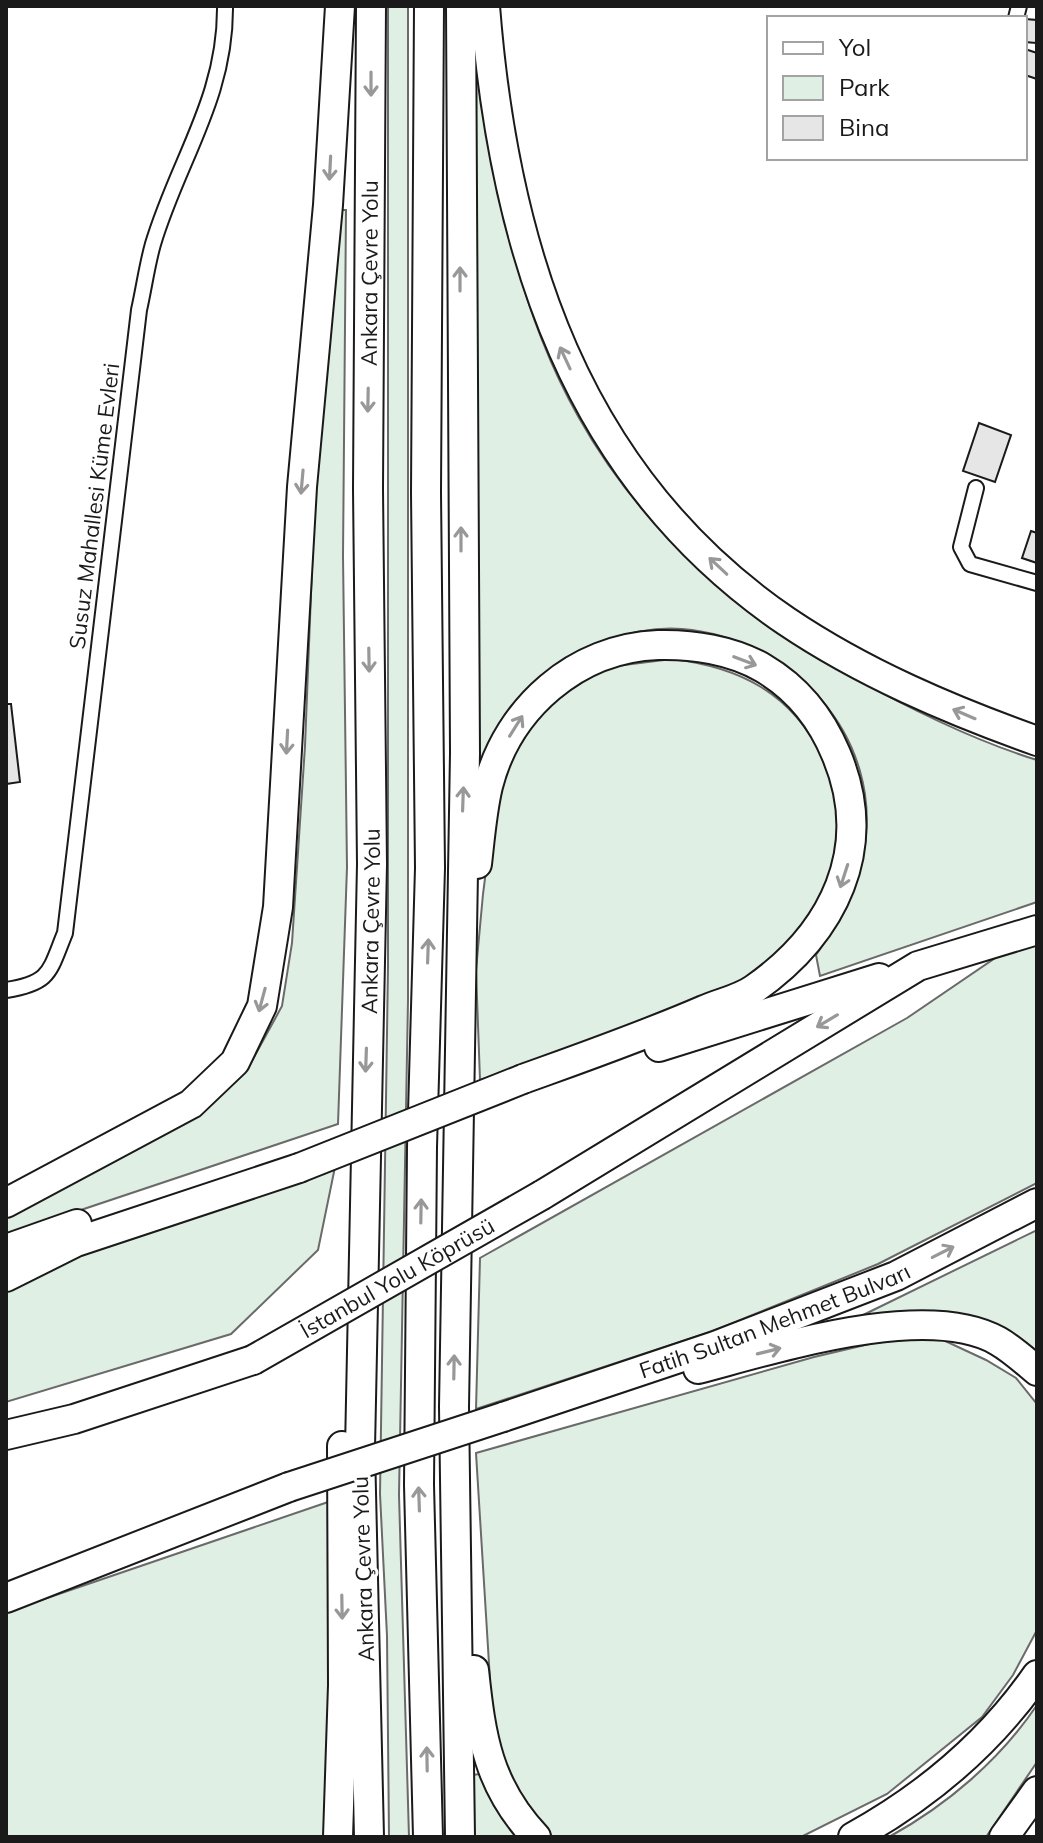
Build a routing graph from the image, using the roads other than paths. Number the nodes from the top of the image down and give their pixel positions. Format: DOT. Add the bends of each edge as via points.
graph roads {
  1 [pos="225,6"];
  2 [pos="340,6"];
  3 [pos="371,6"];
  4 [pos="429,6"];
  5 [pos="461,6"];
  6 [pos="485,6"];
  7 [pos="976,488"];
  8 [pos="1037,583"];
  9 [pos="1037,741"];
  10 [pos="1037,930"];
  11 [pos="918,966"];
  12 [pos="6,990"];
  13 [pos="525,1085"];
  14 [pos="297,1161"];
  15 [pos="6,1203"];
  16 [pos="1037,1203"];
  17 [pos="456,1216"];
  18 [pos="6,1249"];
  19 [pos="6,1277"];
  20 [pos="363,1278"];
  21 [pos="1037,1371"];
  22 [pos="454,1407"];
  23 [pos="503,1417"];
  24 [pos="6,1435"];
  25 [pos="289,1487"];
  26 [pos="6,1578"];
  27 [pos="6,1598"];
  28 [pos="1037,1675"];
  29 [pos="1037,1791"];
  30 [pos="338,1837"];
  31 [pos="369,1837"];
  32 [pos="428,1837"];
  33 [pos="460,1837"];
  34 [pos="536,1837"];
  35 [pos="853,1837"];
  36 [pos="1004,1837"];
  1 -- 12 [label="street, Susuz Mahallesi Küme Evleri" via="225,44 218,70 203,122 153,243 139,310 65,933 48,975"];
  2 -- 15 [label="highway, one-way" via="302,487 278,907 262,1006 235,1062 191,1104"];
  3 -- 20 [label="highway, Ankara Çevre Yolu, one-way" via="372,864"];
  32 -- 4 [label="highway, one-way" via="419,1469 430,868"];
  17 -- 5 [label="highway, one-way" via="465,753"];
  9 -- 6 [label="highway, one-way" via="908,690 788,622 712,561 638,480 583,394 538,294 508,167"];
  7 -- 8 [label="street" via="961,547 970,564"];
  10 -- 11 [label="highway"];
  11 -- 13 [label="highway"];
  11 -- 24 [label="highway, İstanbul Yolu Köprüsü, one-way, bridge" via="542,1195 253,1360 74,1419"];
  13 -- 14 [label="highway, bridge"];
  17 -- 13 [label="highway, one-way" via="474,888 488,785 504,747 519,720 562,676 591,659 625,649 677,644 761,667 813,711 843,771 853,833 837,895 804,946 751,991"];
  14 -- 18 [label="highway"];
  14 -- 19 [label="highway" via="76,1242"];
  23 -- 16 [label="highway, Fatih Sultan Mehmet Bulvarı, one-way" via="715,1346 896,1276"];
  22 -- 17 [label="highway, one-way"];
  20 -- 30 [label="highway, one-way" via="341,1460"];
  20 -- 31 [label="highway, Ankara Çevre Yolu" via="360,1449"];
  23 -- 21 [label="highway, one-way" via="851,1331 896,1327 963,1330 997,1340"];
  22 -- 33 [label="highway"];
  22 -- 34 [label="highway" via="479,1715 491,1772"];
  23 -- 25 [label="highway, bridge"];
  25 -- 26 [label="highway"];
  25 -- 27 [label="highway"];
  28 -- 35 [label="highway" via="965,1760"];
  29 -- 36 [label="highway"];
}
